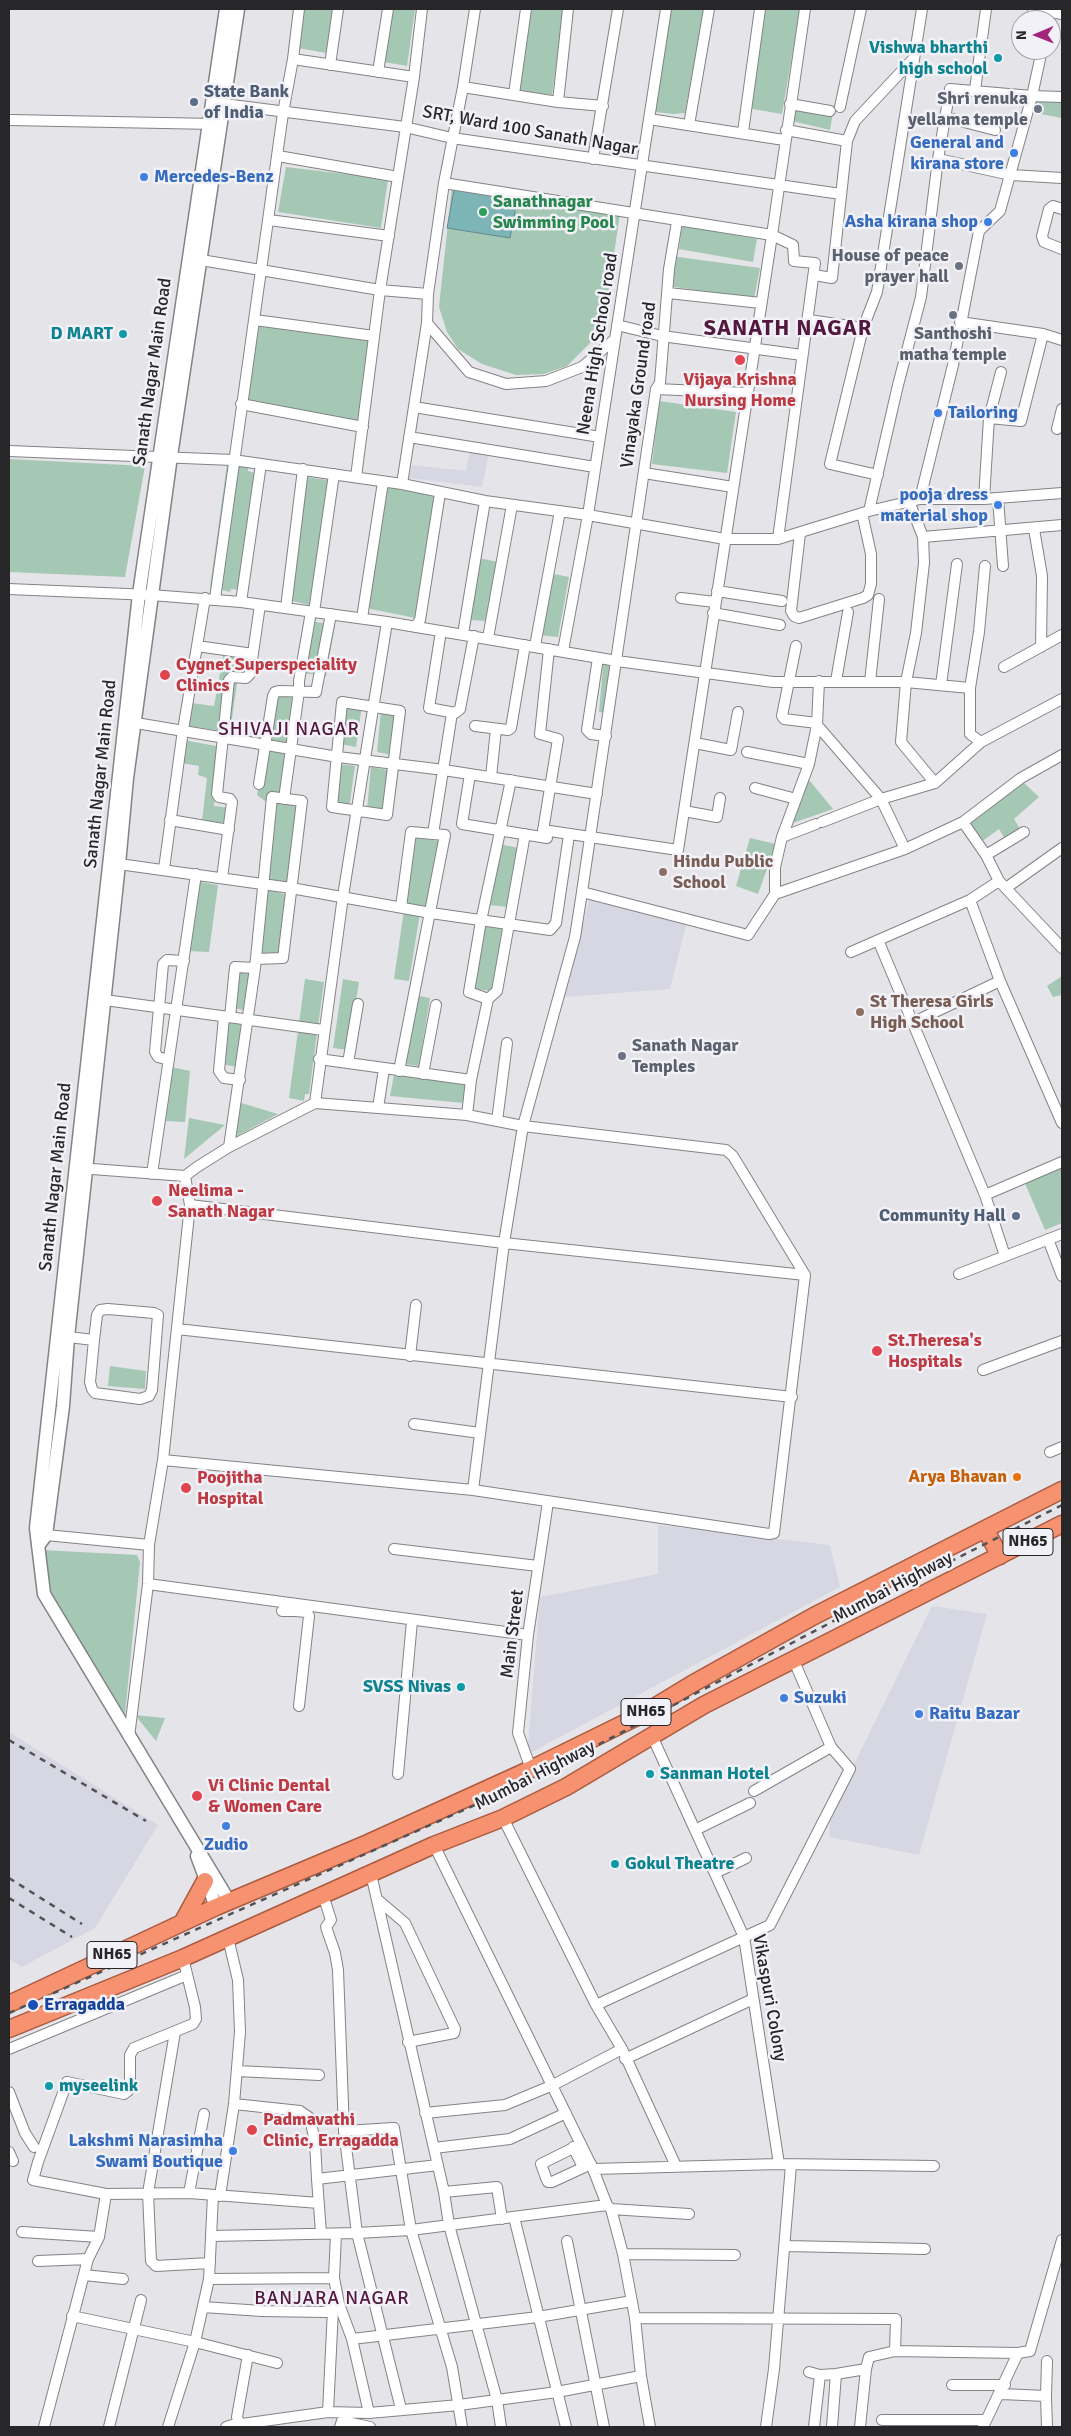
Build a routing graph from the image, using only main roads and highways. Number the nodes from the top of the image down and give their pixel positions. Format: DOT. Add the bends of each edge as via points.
graph roads {
  1 [pos="1062,1490"];
  2 [pos="1062,1524"];
  3 [pos="985,1529"];
  4 [pos="1000,1556"];
  5 [pos="692,1684"];
  6 [pos="704,1705"];
  7 [pos="205,1881"];
  8 [pos="182,1923"];
  9 [pos="9,2004"];
  10 [pos="9,2029"];
  1 -- 3 [label="highway, Mumbai Highway / NH65"];
  2 -- 4 [label="highway, Mumbai Highway / NH65"];
  3 -- 4 [label="highway"];
  3 -- 5 [label="highway, Mumbai Highway / NH65" via="814,1616"];
  4 -- 6 [label="highway, Mumbai Highway / NH65"];
  5 -- 6 [label="highway"];
  5 -- 8 [label="highway, Mumbai Highway / NH65" via="641,1715 532,1769"];
  6 -- 10 [label="highway, Mumbai Highway / NH65" via="566,1787 503,1818 434,1845 183,1958"];
  7 -- 8 [label="highway"];
  8 -- 9 [label="highway, NH65"];
}
